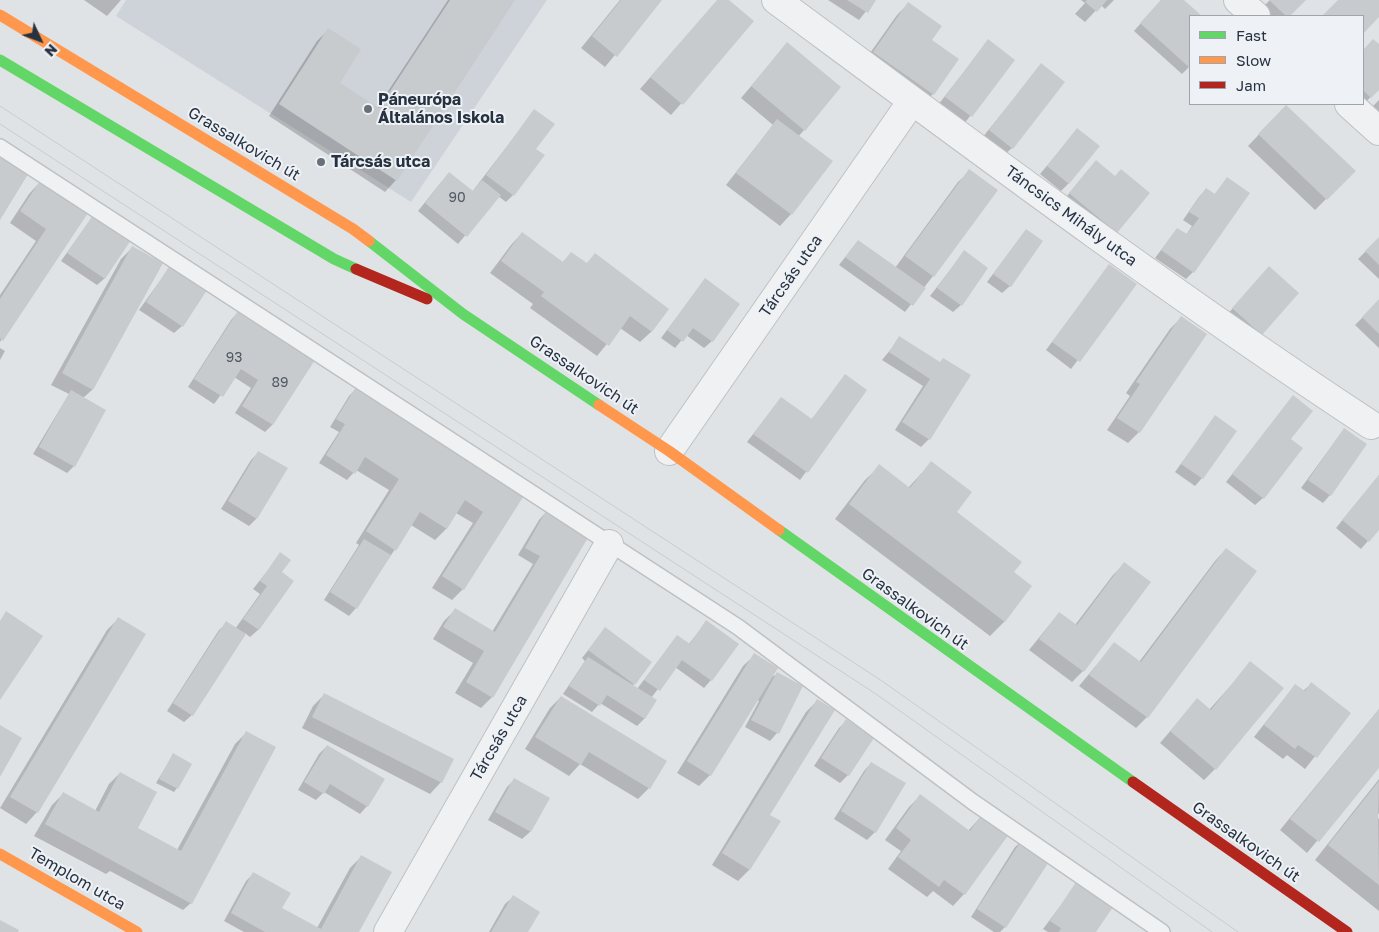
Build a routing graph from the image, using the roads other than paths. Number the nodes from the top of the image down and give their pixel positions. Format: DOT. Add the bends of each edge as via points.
graph roads {
  1 [pos="776,0"];
  2 [pos="1238,0"];
  3 [pos="0,15"];
  4 [pos="1255,15"];
  5 [pos="0,60"];
  6 [pos="912,101"];
  7 [pos="1351,105"];
  8 [pos="1379,131"];
  9 [pos="0,147"];
  10 [pos="463,314"];
  11 [pos="1371,425"];
  12 [pos="669,451"];
  13 [pos="609,544"];
  14 [pos="0,854"];
  15 [pos="137,932"];
  16 [pos="388,932"];
  17 [pos="1162,932"];
  18 [pos="1347,932"];
  1 -- 6 [label="street, Táncsics Mihály utca"];
  2 -- 4 [label="street"];
  3 -- 10 [label="main road, Grassalkovich út" via="353,229"];
  5 -- 10 [label="main road, Grassalkovich út" via="334,259"];
  6 -- 11 [label="street, Táncsics Mihály utca" via="1258,350"];
  6 -- 12 [label="street, Tárcsás utca"];
  7 -- 8 [label="street"];
  9 -- 13 [label="lane"];
  10 -- 12 [label="main road, Grassalkovich út"];
  12 -- 18 [label="main road, Grassalkovich út" via="959,661"];
  13 -- 16 [label="street, Tárcsás utca"];
  13 -- 17 [label="lane" via="738,627 973,802"];
  14 -- 15 [label="main road, Templom utca"];
}
